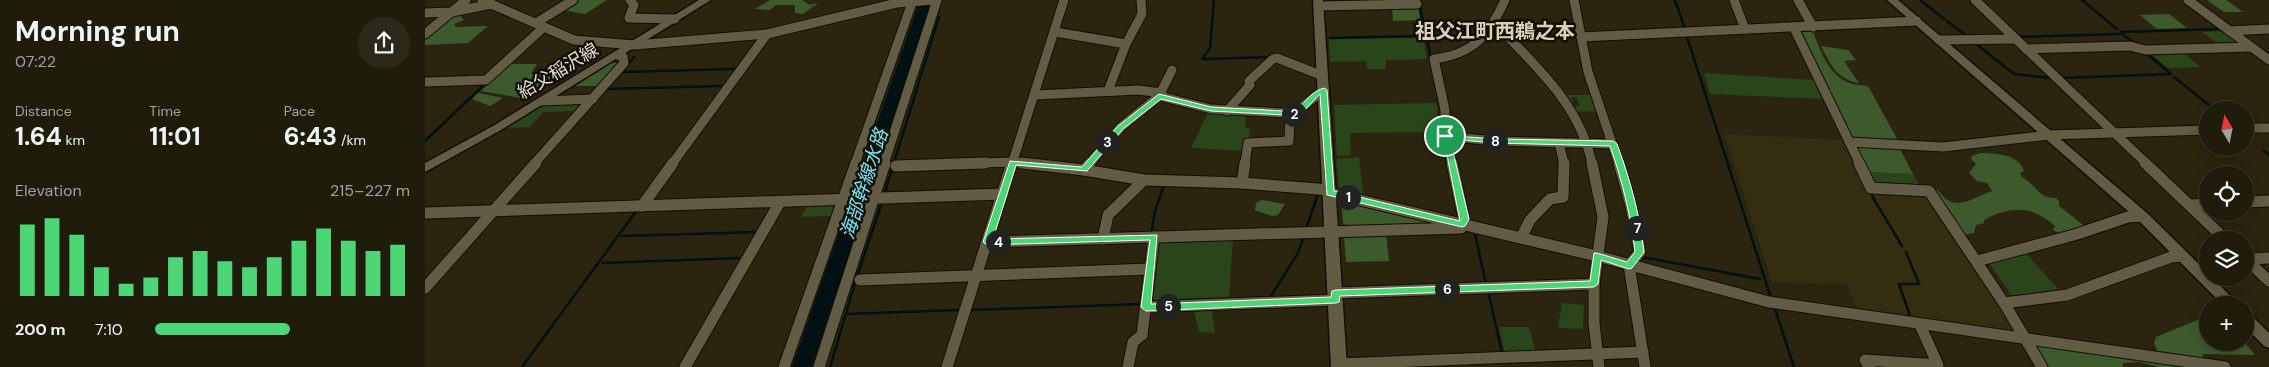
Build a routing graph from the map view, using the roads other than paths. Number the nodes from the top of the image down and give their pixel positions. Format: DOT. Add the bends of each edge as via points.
graph roads {
  1 [pos="466,0"];
  2 [pos="573,0"];
  3 [pos="630,0"];
  4 [pos="706,0"];
  5 [pos="936,0"];
  6 [pos="1064,0"];
  7 [pos="1141,0"];
  8 [pos="1504,0"];
  9 [pos="1574,0"];
  10 [pos="1733,0"];
  11 [pos="1799,0"];
  12 [pos="1892,0"];
  13 [pos="1975,0"];
  14 [pos="2188,0"];
  15 [pos="486,1"];
  16 [pos="914,1"];
  17 [pos="1319,3"];
  18 [pos="1417,4"];
  19 [pos="452,12"];
  20 [pos="425,13"];
  21 [pos="675,19"];
  22 [pos="1917,21"];
  23 [pos="1495,23"];
  24 [pos="540,25"];
  25 [pos="1813,27"];
  26 [pos="1794,28"];
  27 [pos="1745,29"];
  28 [pos="2269,29"];
  29 [pos="2229,31"];
  30 [pos="1055,32"];
  31 [pos="425,34"];
  32 [pos="767,34"];
  33 [pos="1581,37"];
  34 [pos="2015,39"];
  35 [pos="1939,40"];
  36 [pos="634,44"];
  37 [pos="1126,44"];
  38 [pos="2251,47"];
  39 [pos="2026,49"];
  40 [pos="618,55"];
  41 [pos="2269,60"];
  42 [pos="1172,70"];
  43 [pos="1323,76"];
  44 [pos="425,82"];
  45 [pos="1324,90"];
  46 [pos="1108,91"];
  47 [pos="1161,94"];
  48 [pos="1035,95"];
  49 [pos="593,99"];
  50 [pos="542,101"];
  51 [pos="1227,111"];
  52 [pos="1290,116"];
  53 [pos="2254,128"];
  54 [pos="2269,128"];
  55 [pos="2199,130"];
  56 [pos="2114,133"];
  57 [pos="2050,135"];
  58 [pos="1445,136"];
  59 [pos="1849,142"];
  60 [pos="1559,143"];
  61 [pos="1588,144"];
  62 [pos="1613,144"];
  63 [pos="1013,162"];
  64 [pos="896,166"];
  65 [pos="425,168"];
  66 [pos="1084,170"];
  67 [pos="1144,180"];
  68 [pos="1242,183"];
  69 [pos="1330,192"];
  70 [pos="1003,194"];
  71 [pos="873,198"];
  72 [pos="843,201"];
  73 [pos="780,202"];
  74 [pos="2254,202"];
  75 [pos="2269,202"];
  76 [pos="2189,204"];
  77 [pos="2199,204"];
  78 [pos="642,206"];
  79 [pos="493,211"];
  80 [pos="425,213"];
  81 [pos="2142,216"];
  82 [pos="1467,225"];
  83 [pos="2217,231"];
  84 [pos="1333,232"];
  85 [pos="1154,237"];
  86 [pos="1521,238"];
  87 [pos="1103,239"];
  88 [pos="987,242"];
  89 [pos="1597,256"];
  90 [pos="2182,256"];
  91 [pos="2269,258"];
  92 [pos="2254,259"];
  93 [pos="1977,261"];
  94 [pos="1629,265"];
  95 [pos="2254,267"];
  96 [pos="1151,269"];
  97 [pos="977,275"];
  98 [pos="860,280"];
  99 [pos="2269,281"];
  100 [pos="1594,284"];
  101 [pos="425,288"];
  102 [pos="1336,296"];
  103 [pos="2223,296"];
  104 [pos="2004,302"];
  105 [pos="1146,307"];
  106 [pos="1920,325"];
  107 [pos="2254,327"];
  108 [pos="2023,338"];
  109 [pos="2269,342"];
  110 [pos="1643,352"];
  111 [pos="1597,354"];
  112 [pos="1339,366"];
  113 [pos="1939,366"];
  114 [pos="685,367"];
  115 [pos="784,367"];
  116 [pos="819,367"];
  117 [pos="947,367"];
  118 [pos="1128,367"];
  119 [pos="1599,367"];
  120 [pos="1645,367"];
  121 [pos="1870,367"];
  122 [pos="2042,367"];
  123 [pos="2225,367"];
  1 -- 19 [label="street"];
  2 -- 24 [label="street"];
  3 -- 21 [label="street" via="634,5 629,18"];
  4 -- 21 [label="street, 給父稲沢線"];
  5 -- 16 [label="street"];
  5 -- 71 [label="street"];
  6 -- 30 [label="street"];
  7 -- 37 [label="street" via="1142,14"];
  8 -- 23 [label="street"];
  9 -- 33 [label="street"];
  10 -- 27 [label="street"];
  11 -- 25 [label="street"];
  12 -- 22 [label="street"];
  13 -- 34 [label="street"];
  14 -- 29 [label="street"];
  15 -- 19 [label="street"];
  15 -- 24 [label="street"];
  16 -- 32 [label="street"];
  16 -- 72 [label="street"];
  17 -- 18 [label="street"];
  17 -- 43 [label="street"];
  19 -- 20 [label="street"];
  19 -- 31 [label="street"];
  21 -- 36 [label="street, 給父稲沢線"];
  22 -- 25 [label="street"];
  22 -- 35 [label="street"];
  23 -- 58 [label="street" via="1467,51 1452,58 1434,59 1445,110"];
  23 -- 61 [label="street" via="1571,107"];
  24 -- 36 [label="street" via="574,40"];
  24 -- 44 [label="street" via="486,80"];
  25 -- 26 [label="street"];
  26 -- 27 [label="street"];
  26 -- 59 [label="street"];
  27 -- 33 [label="street"];
  28 -- 29 [label="street"];
  29 -- 38 [label="street"];
  30 -- 37 [label="street"];
  30 -- 48 [label="street"];
  32 -- 36 [label="street"];
  32 -- 78 [label="street"];
  33 -- 62 [label="street" via="1587,69"];
  34 -- 35 [label="street"];
  34 -- 39 [label="street"];
  35 -- 57 [label="street"];
  36 -- 40 [label="street, 給父稲沢線"];
  37 -- 46 [label="street"];
  38 -- 39 [label="street"];
  38 -- 41 [label="street"];
  39 -- 56 [label="street"];
  40 -- 49 [label="street" via="623,57 624,64"];
  40 -- 50 [label="street, 給父稲沢線"];
  42 -- 47 [label="street"];
  43 -- 45 [label="street"];
  43 -- 51 [label="street" via="1273,59 1249,81 1250,85"];
  45 -- 52 [label="street"];
  45 -- 69 [label="street"];
  46 -- 47 [label="street" via="1138,90"];
  46 -- 48 [label="street"];
  47 -- 51 [label="street"];
  47 -- 66 [label="street" via="1121,127"];
  48 -- 63 [label="street"];
  49 -- 50 [label="street"];
  49 -- 79 [label="street"];
  50 -- 65 [label="street, 給父稲沢線"];
  51 -- 52 [label="street" via="1285,113"];
  52 -- 68 [label="street" via="1289,141 1248,143"];
  53 -- 54 [label="street"];
  55 -- 56 [label="street"];
  56 -- 57 [label="street"];
  56 -- 76 [label="street"];
  57 -- 59 [label="street" via="1943,147"];
  57 -- 81 [label="street"];
  58 -- 60 [label="street"];
  58 -- 82 [label="street"];
  59 -- 93 [label="street" via="1871,188 1929,191"];
  60 -- 61 [label="street"];
  60 -- 86 [label="street" via="1565,169 1563,197 1550,199 1531,220"];
  61 -- 62 [label="street"];
  61 -- 89 [label="street" via="1603,217"];
  62 -- 94 [label="street" via="1637,228 1639,252"];
  63 -- 64 [label="street"];
  63 -- 66 [label="street"];
  63 -- 70 [label="street"];
  66 -- 67 [label="street"];
  67 -- 68 [label="street"];
  67 -- 87 [label="street" via="1108,215"];
  68 -- 69 [label="street"];
  69 -- 82 [label="street"];
  69 -- 84 [label="street"];
  70 -- 71 [label="street"];
  70 -- 88 [label="street"];
  71 -- 72 [label="street"];
  71 -- 116 [label="street"];
  72 -- 73 [label="street"];
  72 -- 115 [label="street"];
  73 -- 78 [label="street"];
  73 -- 114 [label="street"];
  74 -- 75 [label="street"];
  76 -- 77 [label="street"];
  76 -- 83 [label="street"];
  78 -- 79 [label="street"];
  79 -- 80 [label="street"];
  79 -- 101 [label="street"];
  81 -- 90 [label="street"];
  81 -- 93 [label="street" via="2128,217"];
  82 -- 84 [label="street"];
  82 -- 86 [label="street"];
  84 -- 85 [label="street"];
  84 -- 102 [label="street"];
  85 -- 87 [label="street"];
  85 -- 96 [label="street"];
  86 -- 89 [label="street"];
  87 -- 88 [label="street"];
  88 -- 97 [label="street"];
  89 -- 94 [label="street"];
  89 -- 100 [label="street"];
  90 -- 103 [label="street"];
  90 -- 104 [label="street" via="2171,257 2067,295"];
  91 -- 92 [label="street"];
  93 -- 104 [label="street"];
  94 -- 106 [label="street" via="1769,302"];
  94 -- 110 [label="street"];
  95 -- 99 [label="street"];
  96 -- 97 [label="street"];
  96 -- 105 [label="street"];
  97 -- 98 [label="street"];
  97 -- 117 [label="street"];
  100 -- 102 [label="street"];
  100 -- 111 [label="street"];
  102 -- 105 [label="street"];
  102 -- 112 [label="street"];
  104 -- 108 [label="street"];
  105 -- 118 [label="street" via="1142,335 1133,342"];
  106 -- 108 [label="street"];
  106 -- 113 [label="street"];
  107 -- 109 [label="street"];
  108 -- 122 [label="street"];
  108 -- 123 [label="street"];
  110 -- 111 [label="street"];
  110 -- 120 [label="street"];
  111 -- 112 [label="street"];
  111 -- 119 [label="street"];
  113 -- 121 [label="street" via="1865,360"];
}
